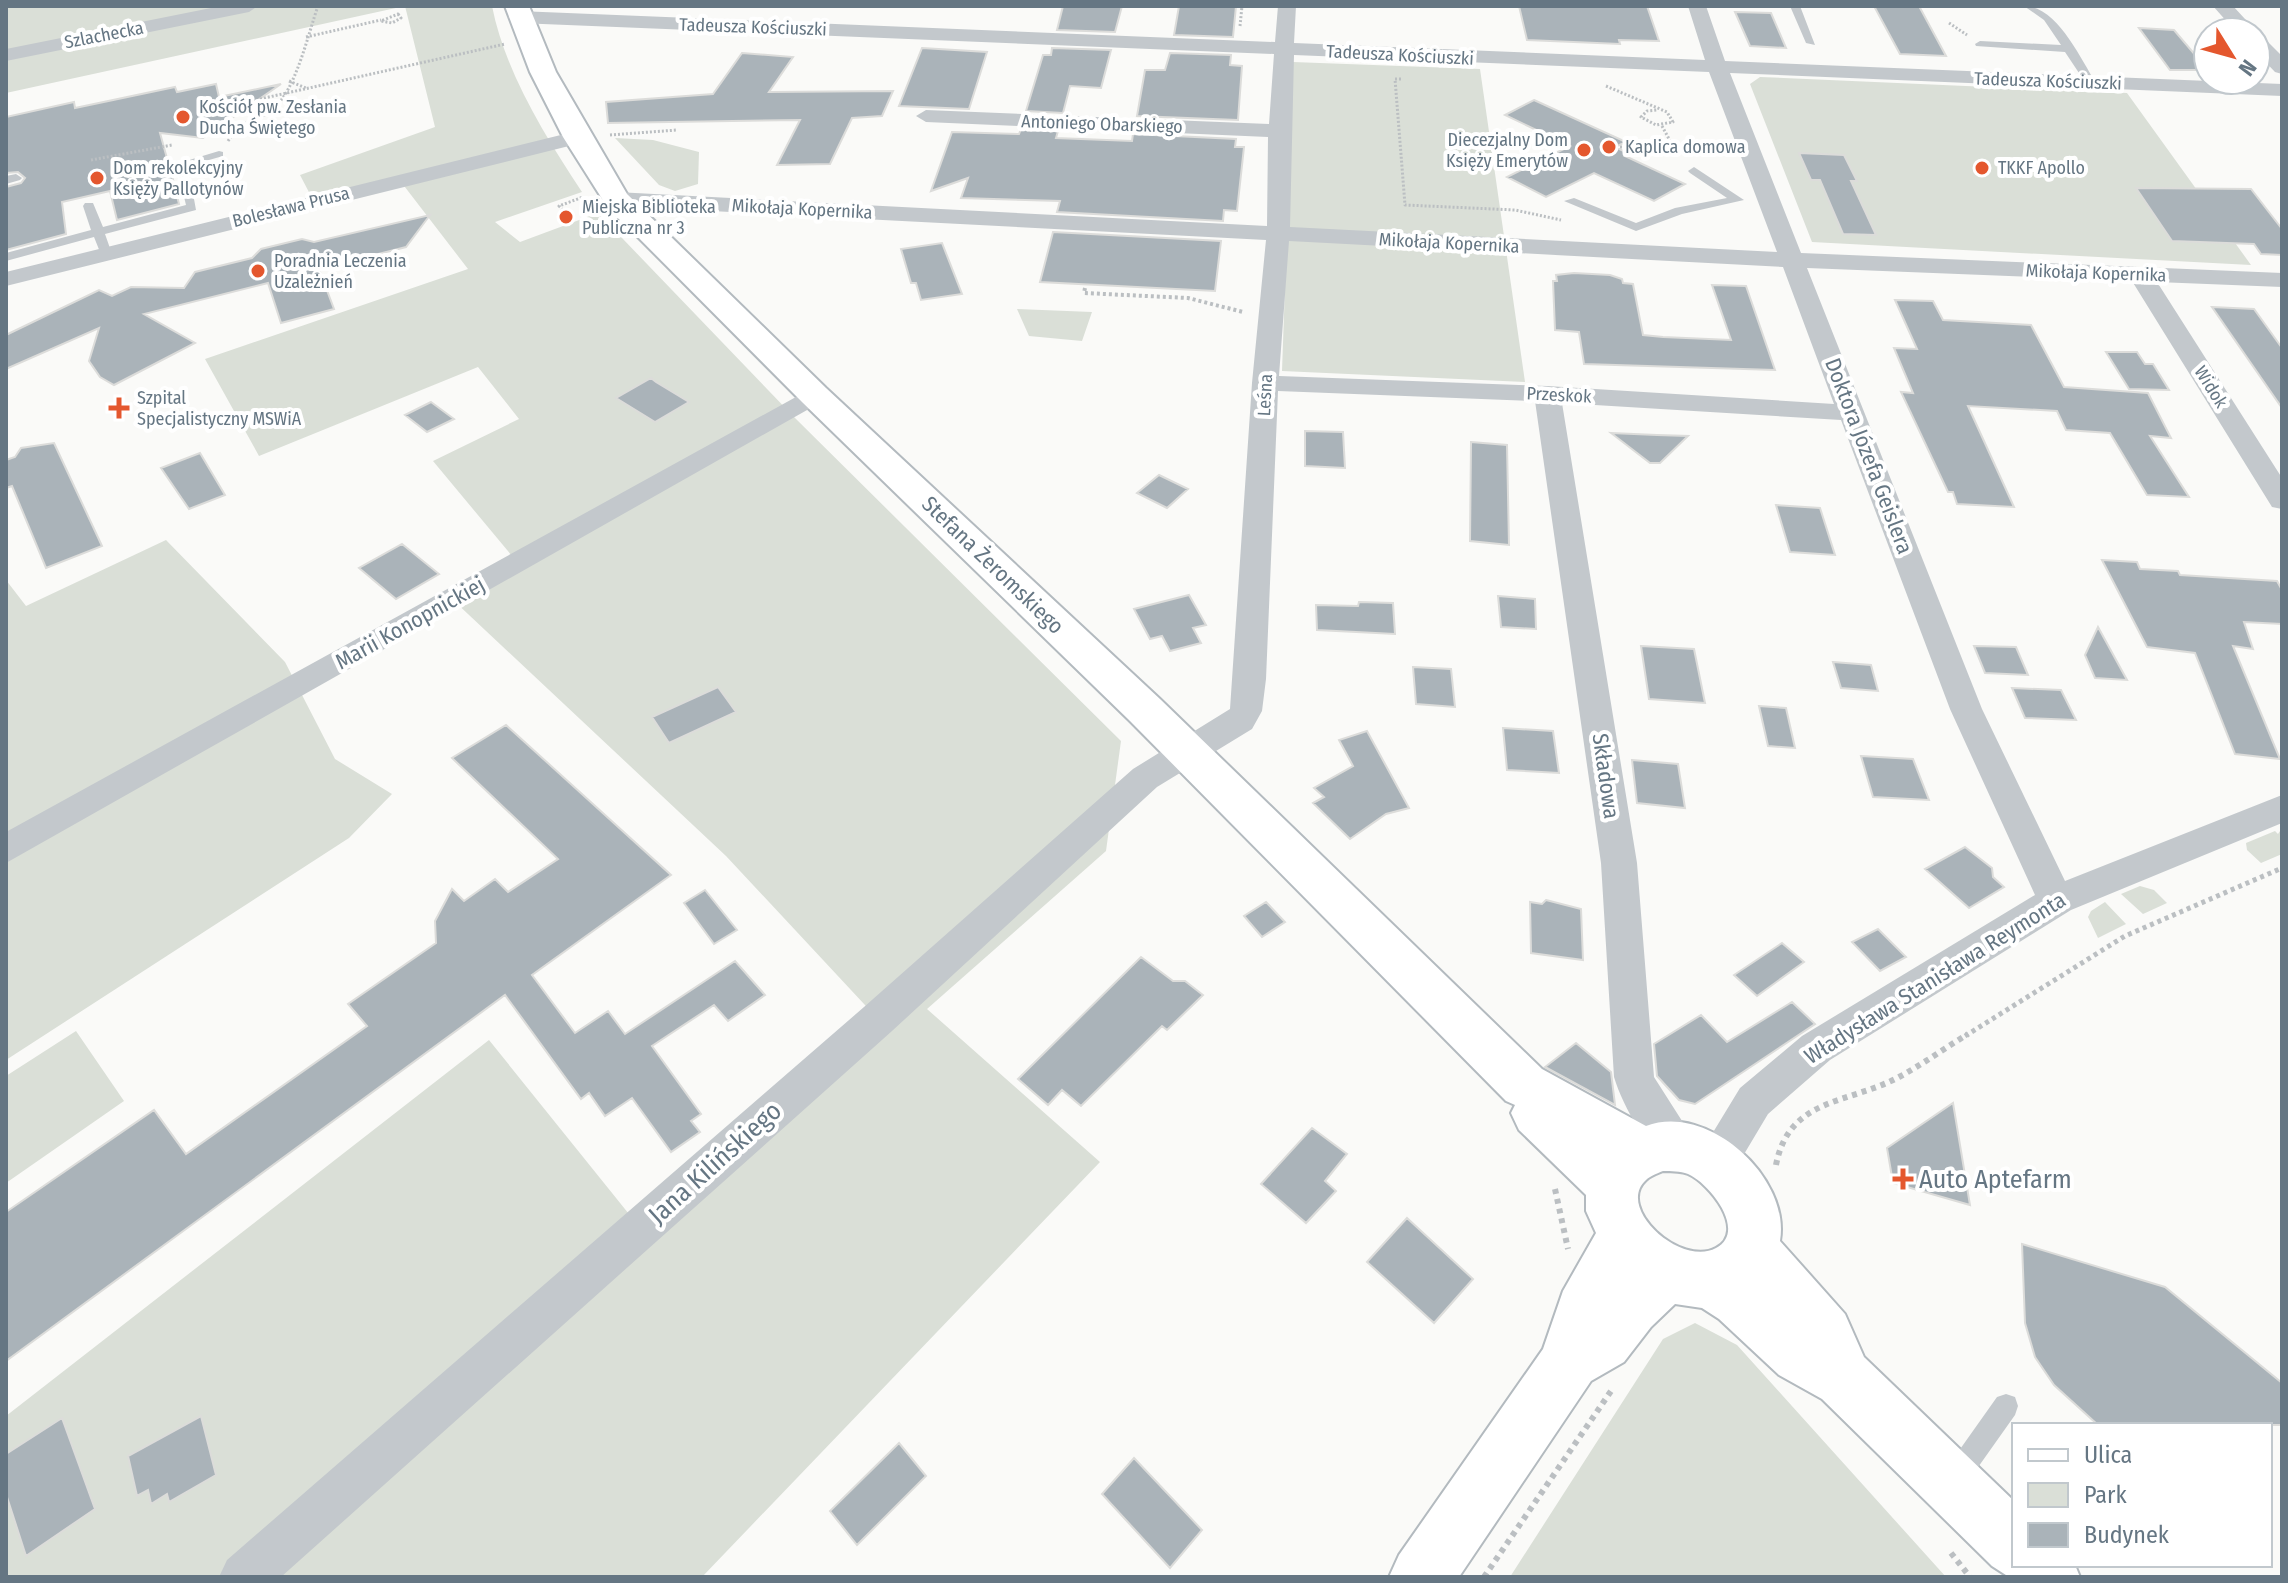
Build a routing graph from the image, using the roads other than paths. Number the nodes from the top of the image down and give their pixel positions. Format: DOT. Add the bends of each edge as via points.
graph roads {
  1 [pos="249,6"];
  2 [pos="727,6"];
  3 [pos="1287,6"];
  4 [pos="1697,6"];
  5 [pos="1795,6"];
  6 [pos="2029,6"];
  7 [pos="518,12"];
  8 [pos="715,26"];
  9 [pos="1811,43"];
  10 [pos="1980,44"];
  11 [pos="1283,49"];
  12 [pos="2068,49"];
  13 [pos="6,55"];
  14 [pos="1718,69"];
  15 [pos="2091,83"];
  16 [pos="2282,90"];
  17 [pos="926,116"];
  18 [pos="1279,131"];
  19 [pos="586,136"];
  20 [pos="219,154"];
  21 [pos="1694,171"];
  22 [pos="602,198"];
  23 [pos="1754,200"];
  24 [pos="1570,201"];
  25 [pos="89,206"];
  26 [pos="1278,235"];
  27 [pos="102,244"];
  28 [pos="6,257"];
  29 [pos="1793,260"];
  30 [pos="2140,274"];
  31 [pos="6,279"];
  32 [pos="2282,280"];
  33 [pos="1265,383"];
  34 [pos="1547,394"];
  35 [pos="814,395"];
  36 [pos="1853,413"];
  37 [pos="2282,500"];
  38 [pos="1187,752"];
  39 [pos="2282,808"];
  40 [pos="6,849"];
  41 [pos="2058,899"];
  42 [pos="1654,1177"];
  43 [pos="1708,1267"];
  44 [pos="1594,1370"];
  45 [pos="2006,1406"];
  46 [pos="1951,1483"];
  47 [pos="2012,1542"];
  48 [pos="244,1577"];
  49 [pos="1421,1577"];
  1 -- 13 [label="street, Szlachecka"];
  2 -- 8 [label="street"];
  3 -- 11 [label="street, Leśna"];
  4 -- 14 [label="street, Doktora Józefa Geislera"];
  5 -- 9 [label="lane"];
  6 -- 12 [label="lane" via="2048,18"];
  7 -- 8 [label="street, Tadeusza Kościuszki"];
  7 -- 19 [label="main road, Stefana Żeromskiego"];
  8 -- 11 [label="street, Tadeusza Kościuszki"];
  10 -- 12 [label="lane"];
  11 -- 14 [label="street, Tadeusza Kościuszki"];
  11 -- 18 [label="street, Leśna"];
  12 -- 15 [label="lane"];
  14 -- 15 [label="street, Tadeusza Kościuszki"];
  14 -- 23 [label="street, Doktora Józefa Geislera"];
  15 -- 16 [label="street, Tadeusza Kościuszki"];
  17 -- 18 [label="street, Antoniego Obarskiego"];
  18 -- 26 [label="street, Leśna"];
  19 -- 22 [label="main road, Stefana Żeromskiego"];
  19 -- 27 [label="street, Bolesława Prusa"];
  20 -- 27 [label="lane" via="182,164 192,207"];
  21 -- 23 [label="lane"];
  22 -- 26 [label="street, Mikołaja Kopernika"];
  22 -- 35 [label="main road, Stefana Żeromskiego"];
  23 -- 24 [label="lane" via="1679,211 1636,227"];
  23 -- 29 [label="street, Doktora Józefa Geislera"];
  25 -- 27 [label="lane"];
  26 -- 29 [label="street, Mikołaja Kopernika"];
  26 -- 33 [label="street, Leśna"];
  27 -- 28 [label="lane"];
  27 -- 31 [label="street, Bolesława Prusa"];
  29 -- 30 [label="street, Mikołaja Kopernika"];
  29 -- 36 [label="street, Doktora Józefa Geislera"];
  30 -- 32 [label="street, Mikołaja Kopernika"];
  30 -- 37 [label="street, Widok"];
  33 -- 34 [label="street, Przeskok"];
  33 -- 38 [label="street, Leśna" via="1246,711 1228,730"];
  34 -- 36 [label="street, Przeskok"];
  34 -- 42 [label="street, Składowa" via="1619,863 1634,1077"];
  35 -- 38 [label="main road, Stefana Żeromskiego"];
  35 -- 40 [label="street, Marii Konopnickiej"];
  36 -- 41 [label="street, Doktora Józefa Geislera" via="1966,709 2043,878"];
  38 -- 42 [label="main road, Stefana Żeromskiego" via="1524,1085 1535,1111"];
  38 -- 48 [label="street, Jana Kilińskiego" via="1145,778"];
  39 -- 41 [label="street, Władysława Stanisława Reymonta"];
  41 -- 42 [label="street, Władysława Stanisława Reymonta" via="1816,1048"];
  42 -- 43 [label="main road" via="1647,1262"];
  42 -- 43 [label="main road" via="1745,1193 1755,1231"];
  42 -- 44 [label="main road, Władysława Stanisława Reymonta" via="1574,1328"];
  43 -- 44 [label="main road, Władysława Stanisława Reymonta" via="1631,1307 1604,1342"];
  43 -- 46 [label="main road" via="1800,1354 1843,1378"];
  44 -- 49 [label="main road, Władysława Stanisława Reymonta"];
  45 -- 46 [label="lane"];
  46 -- 47 [label="main road"];
}
